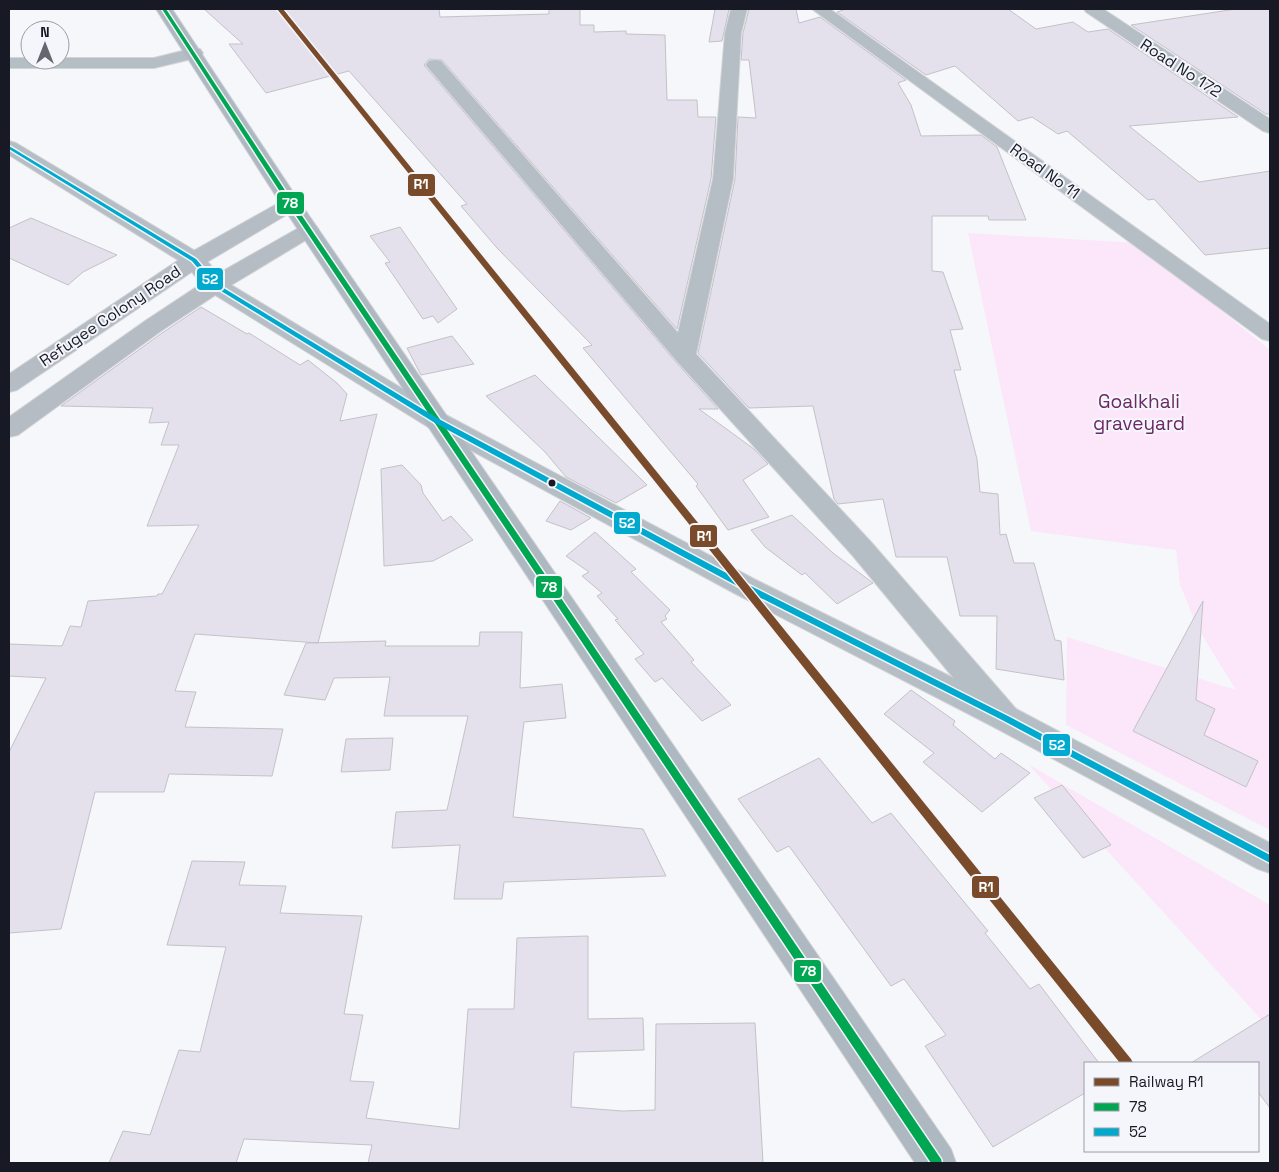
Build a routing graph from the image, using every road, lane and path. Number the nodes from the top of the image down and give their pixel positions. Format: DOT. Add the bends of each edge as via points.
graph roads {
  1 [pos="164,9"];
  2 [pos="739,9"];
  3 [pos="820,9"];
  4 [pos="1092,9"];
  5 [pos="194,53"];
  6 [pos="9,63"];
  7 [pos="435,65"];
  8 [pos="1270,127"];
  9 [pos="9,147"];
  10 [pos="291,204"];
  11 [pos="309,230"];
  12 [pos="194,260"];
  13 [pos="215,285"];
  14 [pos="1270,334"];
  15 [pos="684,355"];
  16 [pos="9,385"];
  17 [pos="437,421"];
  18 [pos="9,429"];
  19 [pos="1005,718"];
  20 [pos="1270,859"];
  21 [pos="937,1163"];
  1 -- 5 [label="highway"];
  2 -- 15 [label="street" via="733,33 723,179"];
  3 -- 14 [label="street, Road No 11"];
  4 -- 8 [label="street, Road No 172"];
  5 -- 6 [label="street" via="154,64"];
  5 -- 10 [label="highway"];
  7 -- 15 [label="street"];
  9 -- 12 [label="street"];
  10 -- 11 [label="highway"];
  10 -- 12 [label="main road, Refugee Colony Road"];
  11 -- 13 [label="main road, Refugee Colony Road"];
  11 -- 17 [label="highway"];
  12 -- 13 [label="street"];
  12 -- 16 [label="main road, Refugee Colony Road"];
  13 -- 17 [label="street"];
  13 -- 18 [label="main road, Refugee Colony Road"];
  15 -- 19 [label="street" via="862,549"];
  17 -- 19 [label="street" via="744,586"];
  17 -- 21 [label="highway"];
  19 -- 20 [label="street"];
}
